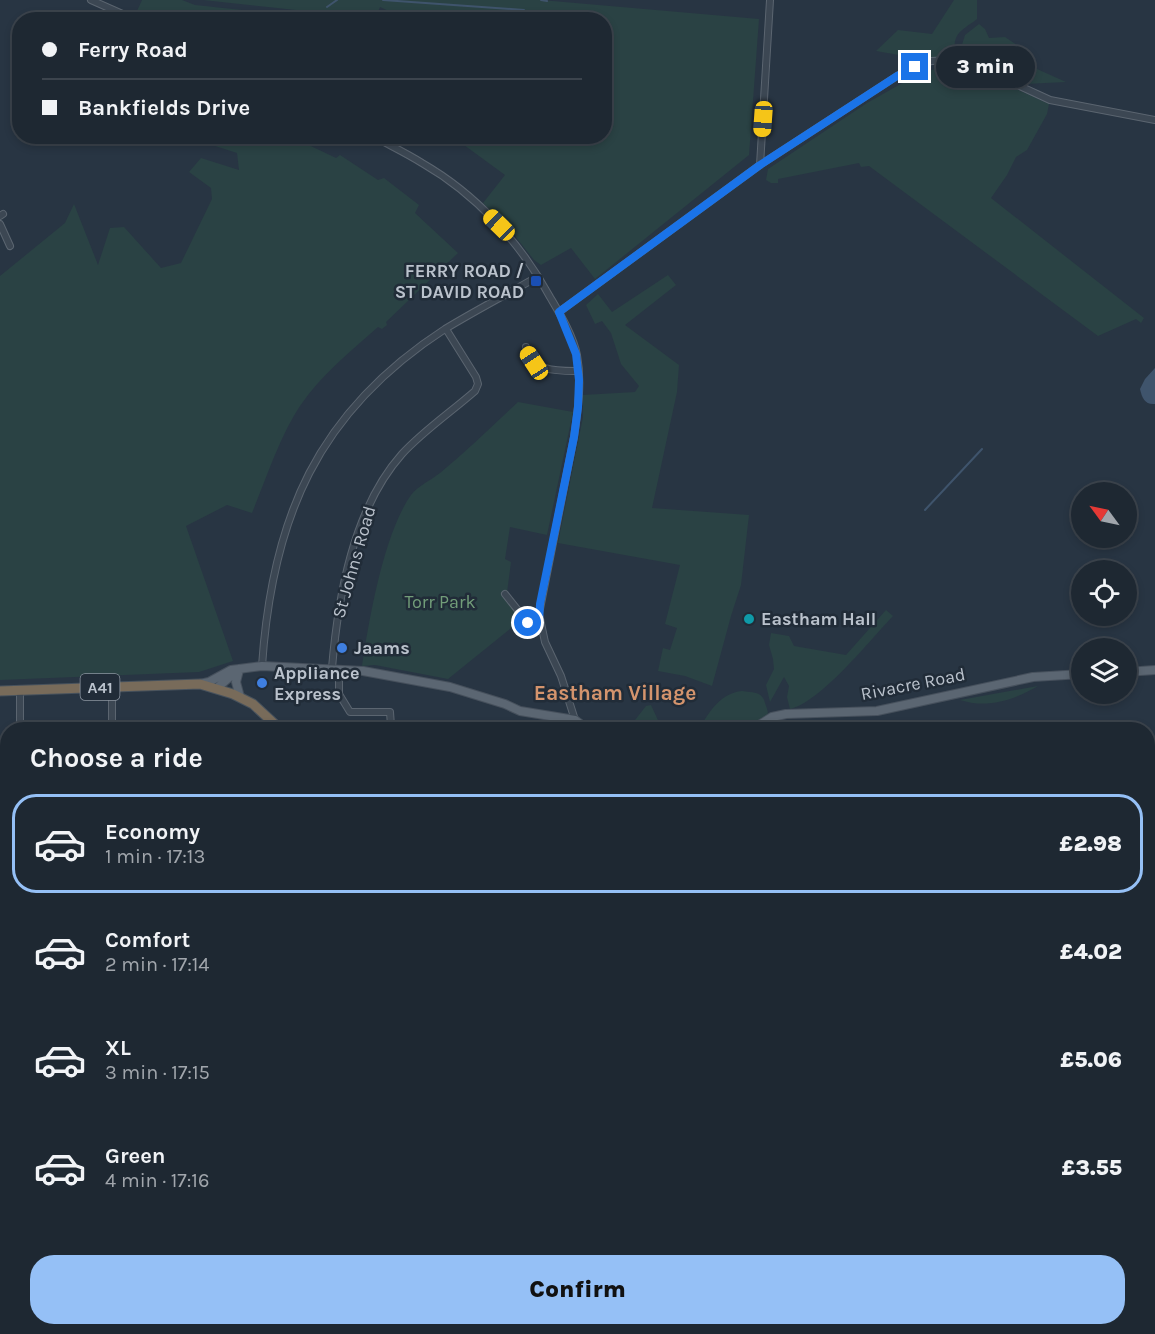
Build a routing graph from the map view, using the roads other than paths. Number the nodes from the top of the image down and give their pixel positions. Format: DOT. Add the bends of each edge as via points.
graph roads {
  1 [pos="91,0"];
  2 [pos="770,0"];
  3 [pos="118,12"];
  4 [pos="1155,120"];
  5 [pos="388,144"];
  6 [pos="760,165"];
  7 [pos="0,224"];
  8 [pos="10,246"];
  9 [pos="532,280"];
  10 [pos="559,312"];
  11 [pos="446,329"];
  12 [pos="519,356"];
  13 [pos="578,370"];
  14 [pos="505,594"];
  15 [pos="539,622"];
  16 [pos="262,666"];
  17 [pos="239,669"];
  18 [pos="335,669"];
  19 [pos="1155,670"];
  20 [pos="1137,671"];
  21 [pos="1071,675"];
  22 [pos="200,684"];
  23 [pos="112,687"];
  24 [pos="217,688"];
  25 [pos="20,690"];
  26 [pos="0,691"];
  27 [pos="240,697"];
  28 [pos="575,720"];
  29 [pos="20,722"];
  30 [pos="112,722"];
  31 [pos="272,722"];
  32 [pos="391,722"];
  33 [pos="578,722"];
  34 [pos="764,722"];
  1 -- 3 [label="street"];
  2 -- 6 [label="street"];
  4 -- 6 [label="street" via="1050,100 964,63 931,61 897,76"];
  5 -- 10 [label="street" via="424,164 484,210 513,240"];
  6 -- 10 [label="street"];
  7 -- 8 [label="street"];
  9 -- 11 [label="street"];
  10 -- 13 [label="street" via="572,339"];
  11 -- 16 [label="street" via="371,387 344,416 315,461 300,492 275,572"];
  11 -- 18 [label="street, St Johns Road" via="478,384 475,392 404,452 371,499 348,567 336,624"];
  12 -- 13 [label="street" via="526,350 534,363 543,368"];
  13 -- 15 [label="street" via="574,437"];
  14 -- 15 [label="street" via="528,623"];
  15 -- 28 [label="street"];
  16 -- 17 [label="main road"];
  16 -- 18 [label="main road"];
  17 -- 22 [label="main road"];
  17 -- 24 [label="main road"];
  17 -- 27 [label="main road" via="236,682"];
  18 -- 28 [label="main road" via="450,687 520,711"];
  18 -- 32 [label="street" via="339,694 350,712 390,712"];
  19 -- 20 [label="main road"];
  21 -- 34 [label="main road, Rivacre Road" via="1033,677 877,711 786,714"];
  22 -- 23 [label="highway, A41"];
  22 -- 24 [label="highway, A41"];
  23 -- 25 [label="highway, A41"];
  23 -- 30 [label="street"];
  24 -- 27 [label="highway, A41"];
  25 -- 26 [label="highway, A41"];
  25 -- 29 [label="street"];
  27 -- 31 [label="highway, A41"];
  28 -- 33 [label="main road"];
}
